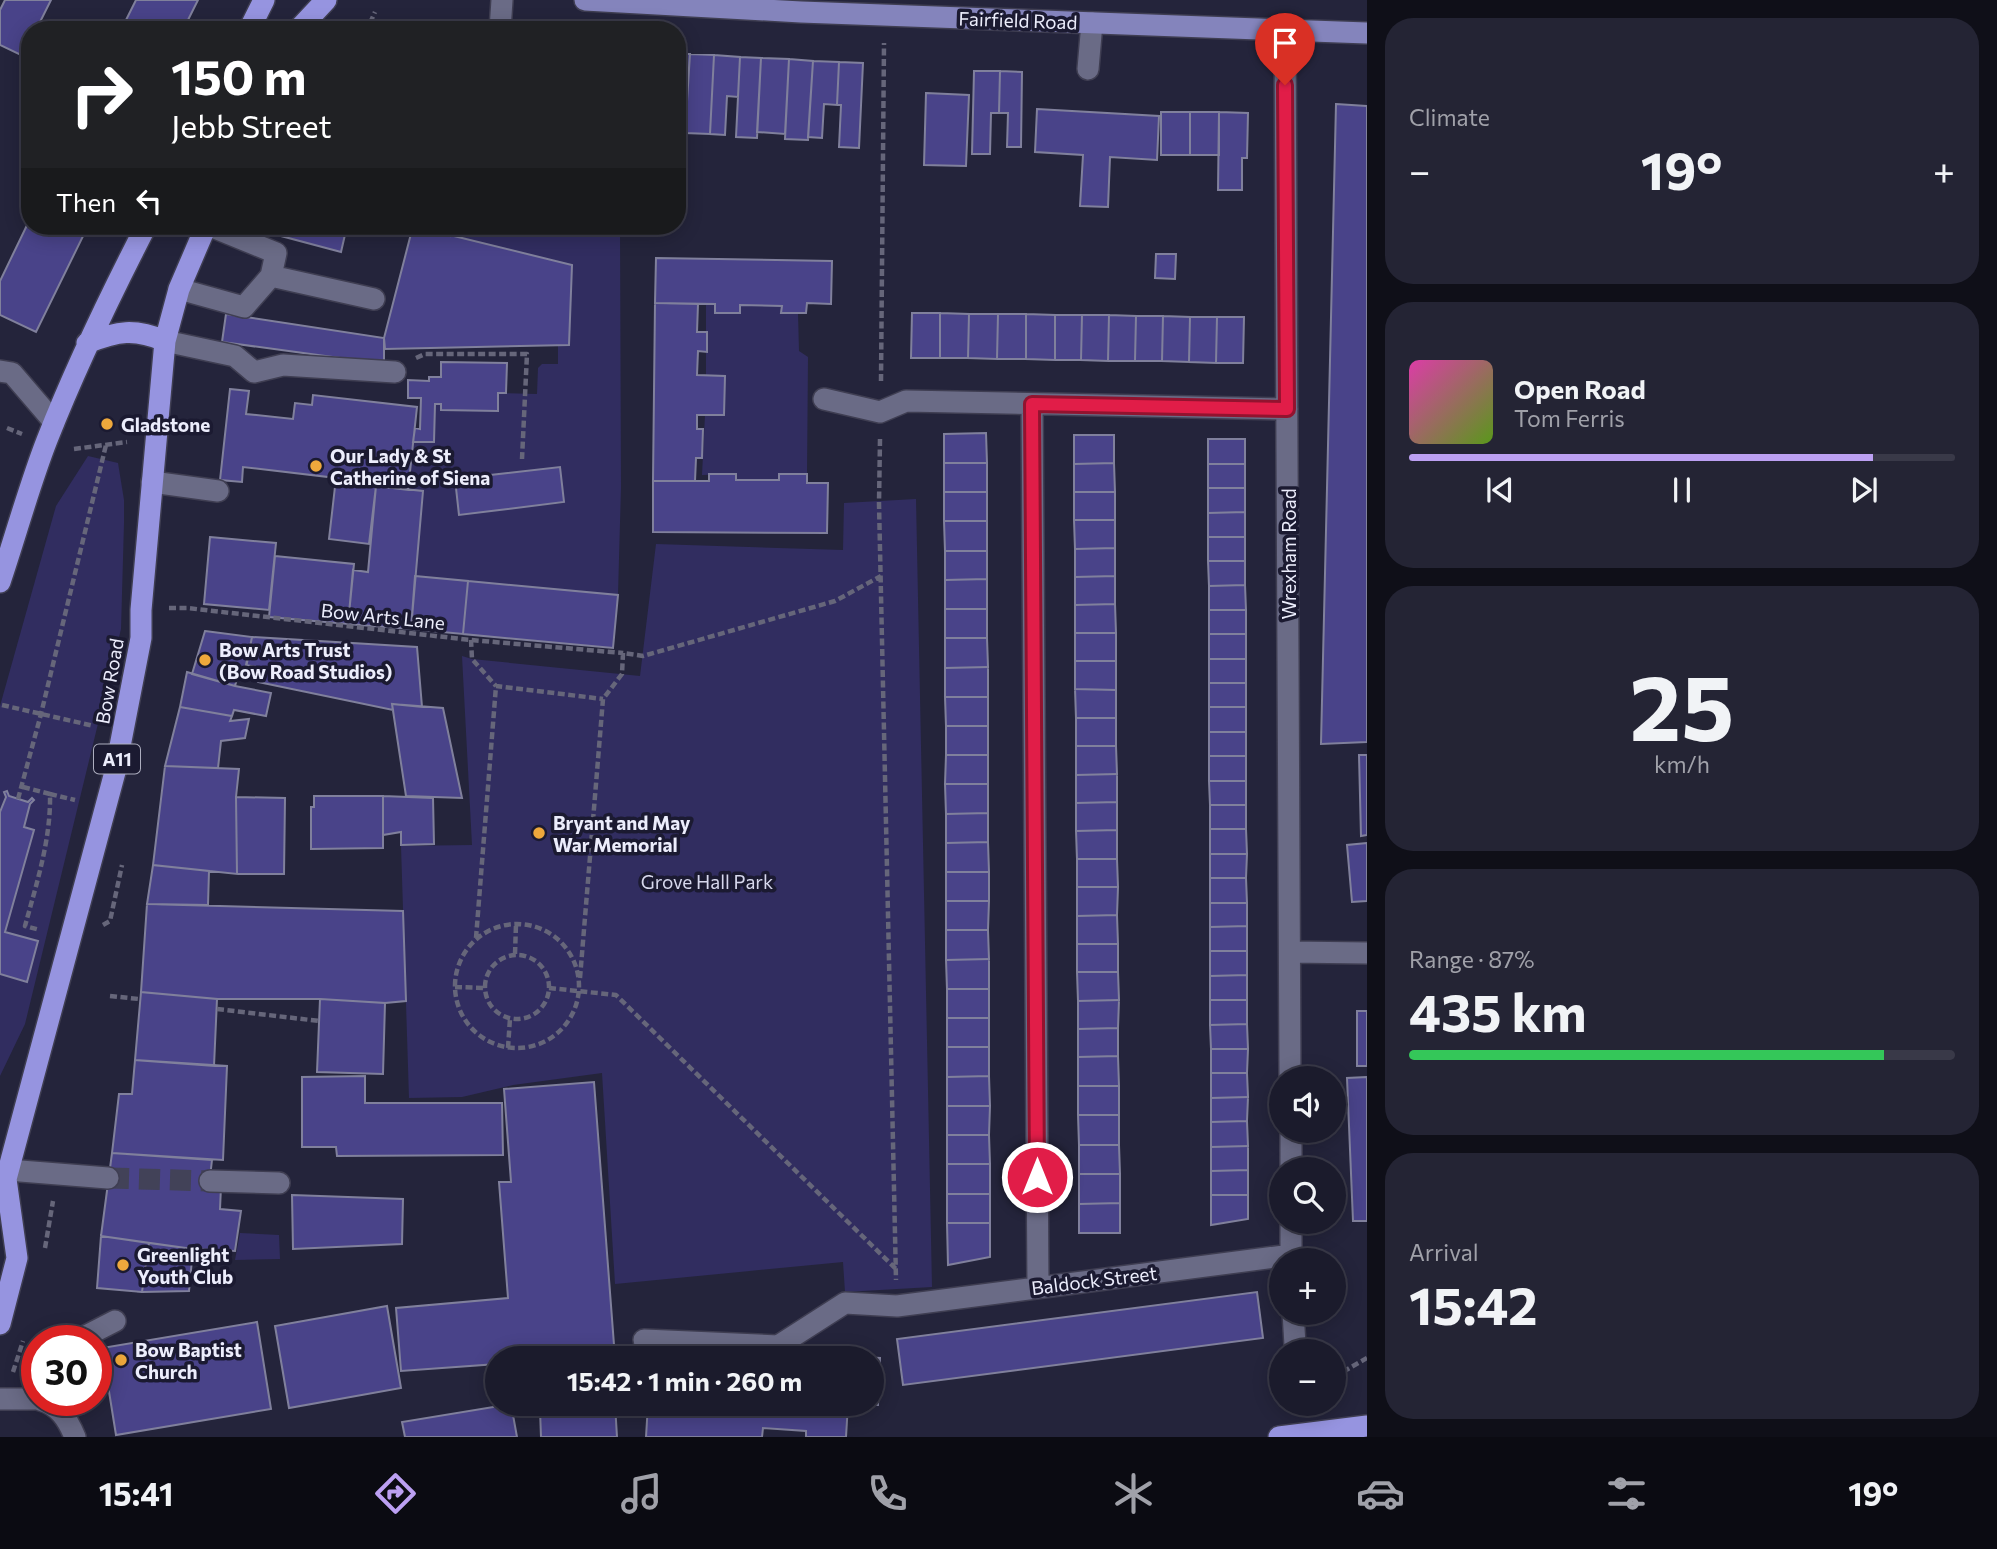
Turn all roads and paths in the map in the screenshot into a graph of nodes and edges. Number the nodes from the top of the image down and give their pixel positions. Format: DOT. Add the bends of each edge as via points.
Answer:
graph roads {
  1 [pos="264,0"];
  2 [pos="326,0"];
  3 [pos="502,0"];
  4 [pos="585,0"];
  5 [pos="803,6"];
  6 [pos="374,12"];
  7 [pos="884,15"];
  8 [pos="254,21"];
  9 [pos="306,21"];
  10 [pos="371,21"];
  11 [pos="501,21"];
  12 [pos="1092,23"];
  13 [pos="1284,31"];
  14 [pos="1367,34"];
  15 [pos="1088,69"];
  16 [pos="141,235"];
  17 [pos="204,235"];
  18 [pos="231,235"];
  19 [pos="271,276"];
  20 [pos="179,289"];
  21 [pos="374,299"];
  22 [pos="165,341"];
  23 [pos="87,343"];
  24 [pos="0,371"];
  25 [pos="395,372"];
  26 [pos="824,399"];
  27 [pos="1032,404"];
  28 [pos="1287,409"];
  29 [pos="880,412"];
  30 [pos="54,422"];
  31 [pos="7,428"];
  32 [pos="22,434"];
  33 [pos="133,443"];
  34 [pos="106,445"];
  35 [pos="66,447"];
  36 [pos="522,459"];
  37 [pos="152,482"];
  38 [pos="218,491"];
  39 [pos="881,576"];
  40 [pos="0,582"];
  41 [pos="141,610"];
  42 [pos="471,640"];
  43 [pos="623,653"];
  44 [pos="496,686"];
  45 [pos="603,699"];
  46 [pos="2,705"];
  47 [pos="41,714"];
  48 [pos="94,726"];
  49 [pos="23,787"];
  50 [pos="50,794"];
  51 [pos="18,799"];
  52 [pos="75,800"];
  53 [pos="516,923"];
  54 [pos="40,930"];
  55 [pos="476,939"];
  56 [pos="1290,951"];
  57 [pos="1367,953"];
  58 [pos="515,954"];
  59 [pos="580,978"];
  60 [pos="455,987"];
  61 [pos="484,988"];
  62 [pos="549,988"];
  63 [pos="580,992"];
  64 [pos="110,996"];
  65 [pos="139,999"];
  66 [pos="217,1009"];
  67 [pos="510,1018"];
  68 [pos="319,1021"];
  69 [pos="508,1048"];
  70 [pos="1290,1066"];
  71 [pos="108,1178"];
  72 [pos="5,1181"];
  73 [pos="210,1181"];
  74 [pos="279,1183"];
  75 [pos="1269,1261"];
  76 [pos="896,1269"];
  77 [pos="1038,1287"];
  78 [pos="897,1306"];
  79 [pos="116,1321"];
  80 [pos="0,1324"];
  81 [pos="108,1325"];
  82 [pos="643,1340"];
  83 [pos="1367,1358"];
  84 [pos="1346,1370"];
  85 [pos="0,1399"];
  86 [pos="21,1399"];
  87 [pos="65,1416"];
  88 [pos="1367,1428"];
  89 [pos="75,1437"];
  90 [pos="1279,1437"];
  91 [pos="1343,1437"];
  1 -- 8 [label="highway"];
  2 -- 9 [label="highway"];
  3 -- 11 [label="street"];
  4 -- 5 [label="main road, Fairfield Road"];
  5 -- 7 [label="main road, Fairfield Road"];
  6 -- 10 [label="path"];
  7 -- 12 [label="main road, Fairfield Road"];
  7 -- 29 [label="path"];
  12 -- 13 [label="main road, Fairfield Road"];
  12 -- 15 [label="street"];
  13 -- 14 [label="main road, Fairfield Road"];
  13 -- 28 [label="street, Wrexham Road"];
  16 -- 23 [label="highway"];
  17 -- 20 [label="highway, Bow Road / A11"];
  18 -- 19 [label="street" via="276,253"];
  19 -- 20 [label="street" via="244,307"];
  19 -- 21 [label="street"];
  20 -- 22 [label="highway, Bow Road / A11"];
  22 -- 23 [label="highway" via="125,332"];
  22 -- 25 [label="street" via="235,356 254,372 283,365"];
  22 -- 37 [label="highway, Bow Road / A11"];
  23 -- 30 [label="highway"];
  24 -- 30 [label="street" via="12,373"];
  25 -- 36 [label="path" via="425,354 527,354"];
  26 -- 29 [label="street"];
  27 -- 28 [label="street"];
  27 -- 29 [label="street" via="906,401"];
  27 -- 77 [label="street"];
  28 -- 56 [label="street, Wrexham Road"];
  29 -- 39 [label="path"];
  30 -- 40 [label="highway"];
  31 -- 32 [label="path"];
  33 -- 34 [label="path"];
  34 -- 35 [label="path" via="78,450"];
  34 -- 47 [label="path"];
  37 -- 38 [label="street"];
  37 -- 41 [label="highway, Bow Road / A11"];
  39 -- 43 [label="path, Bow Arts Lane" via="835,601 643,656"];
  39 -- 76 [label="path"];
  41 -- 42 [label="path, Bow Arts Lane" via="187,608"];
  41 -- 72 [label="highway, Bow Road / A11" via="141,638 115,772"];
  42 -- 43 [label="path, Bow Arts Lane"];
  42 -- 44 [label="path" via="472,659"];
  43 -- 45 [label="path" via="622,674"];
  44 -- 45 [label="path"];
  44 -- 55 [label="path"];
  45 -- 59 [label="path"];
  46 -- 47 [label="path"];
  47 -- 48 [label="path"];
  47 -- 49 [label="path"];
  49 -- 50 [label="path"];
  49 -- 51 [label="path"];
  50 -- 52 [label="path"];
  50 -- 54 [label="path" via="46,843 25,926"];
  53 -- 55 [label="path" via="501,925"];
  53 -- 58 [label="path"];
  53 -- 59 [label="path" via="553,934 567,947"];
  55 -- 60 [label="path" via="464,953"];
  56 -- 57 [label="street"];
  56 -- 70 [label="street, Wrexham Road"];
  58 -- 61 [label="path" via="489,969"];
  58 -- 62 [label="path" via="536,960 548,977"];
  59 -- 63 [label="path"];
  60 -- 61 [label="path"];
  60 -- 69 [label="path" via="457,1005 471,1027 491,1043"];
  61 -- 67 [label="path" via="492,1008"];
  62 -- 63 [label="path"];
  62 -- 67 [label="path" via="537,1012"];
  63 -- 69 [label="path" via="575,1012 564,1028 529,1048"];
  63 -- 76 [label="path" via="616,995"];
  64 -- 65 [label="path"];
  66 -- 68 [label="path"];
  67 -- 69 [label="path"];
  71 -- 72 [label="street"];
  72 -- 80 [label="highway, A11" via="17,1258"];
  73 -- 74 [label="street"];
  75 -- 77 [label="street, Baldock Street"];
  76 -- 78 [label="path"];
  77 -- 78 [label="street, Baldock Street"];
  78 -- 82 [label="street, Baldock Street" via="845,1303 778,1346"];
  79 -- 81 [label="street"];
  83 -- 84 [label="path"];
  85 -- 86 [label="street"];
  87 -- 89 [label="street"];
  88 -- 90 [label="highway"];
  88 -- 91 [label="highway"];
}
